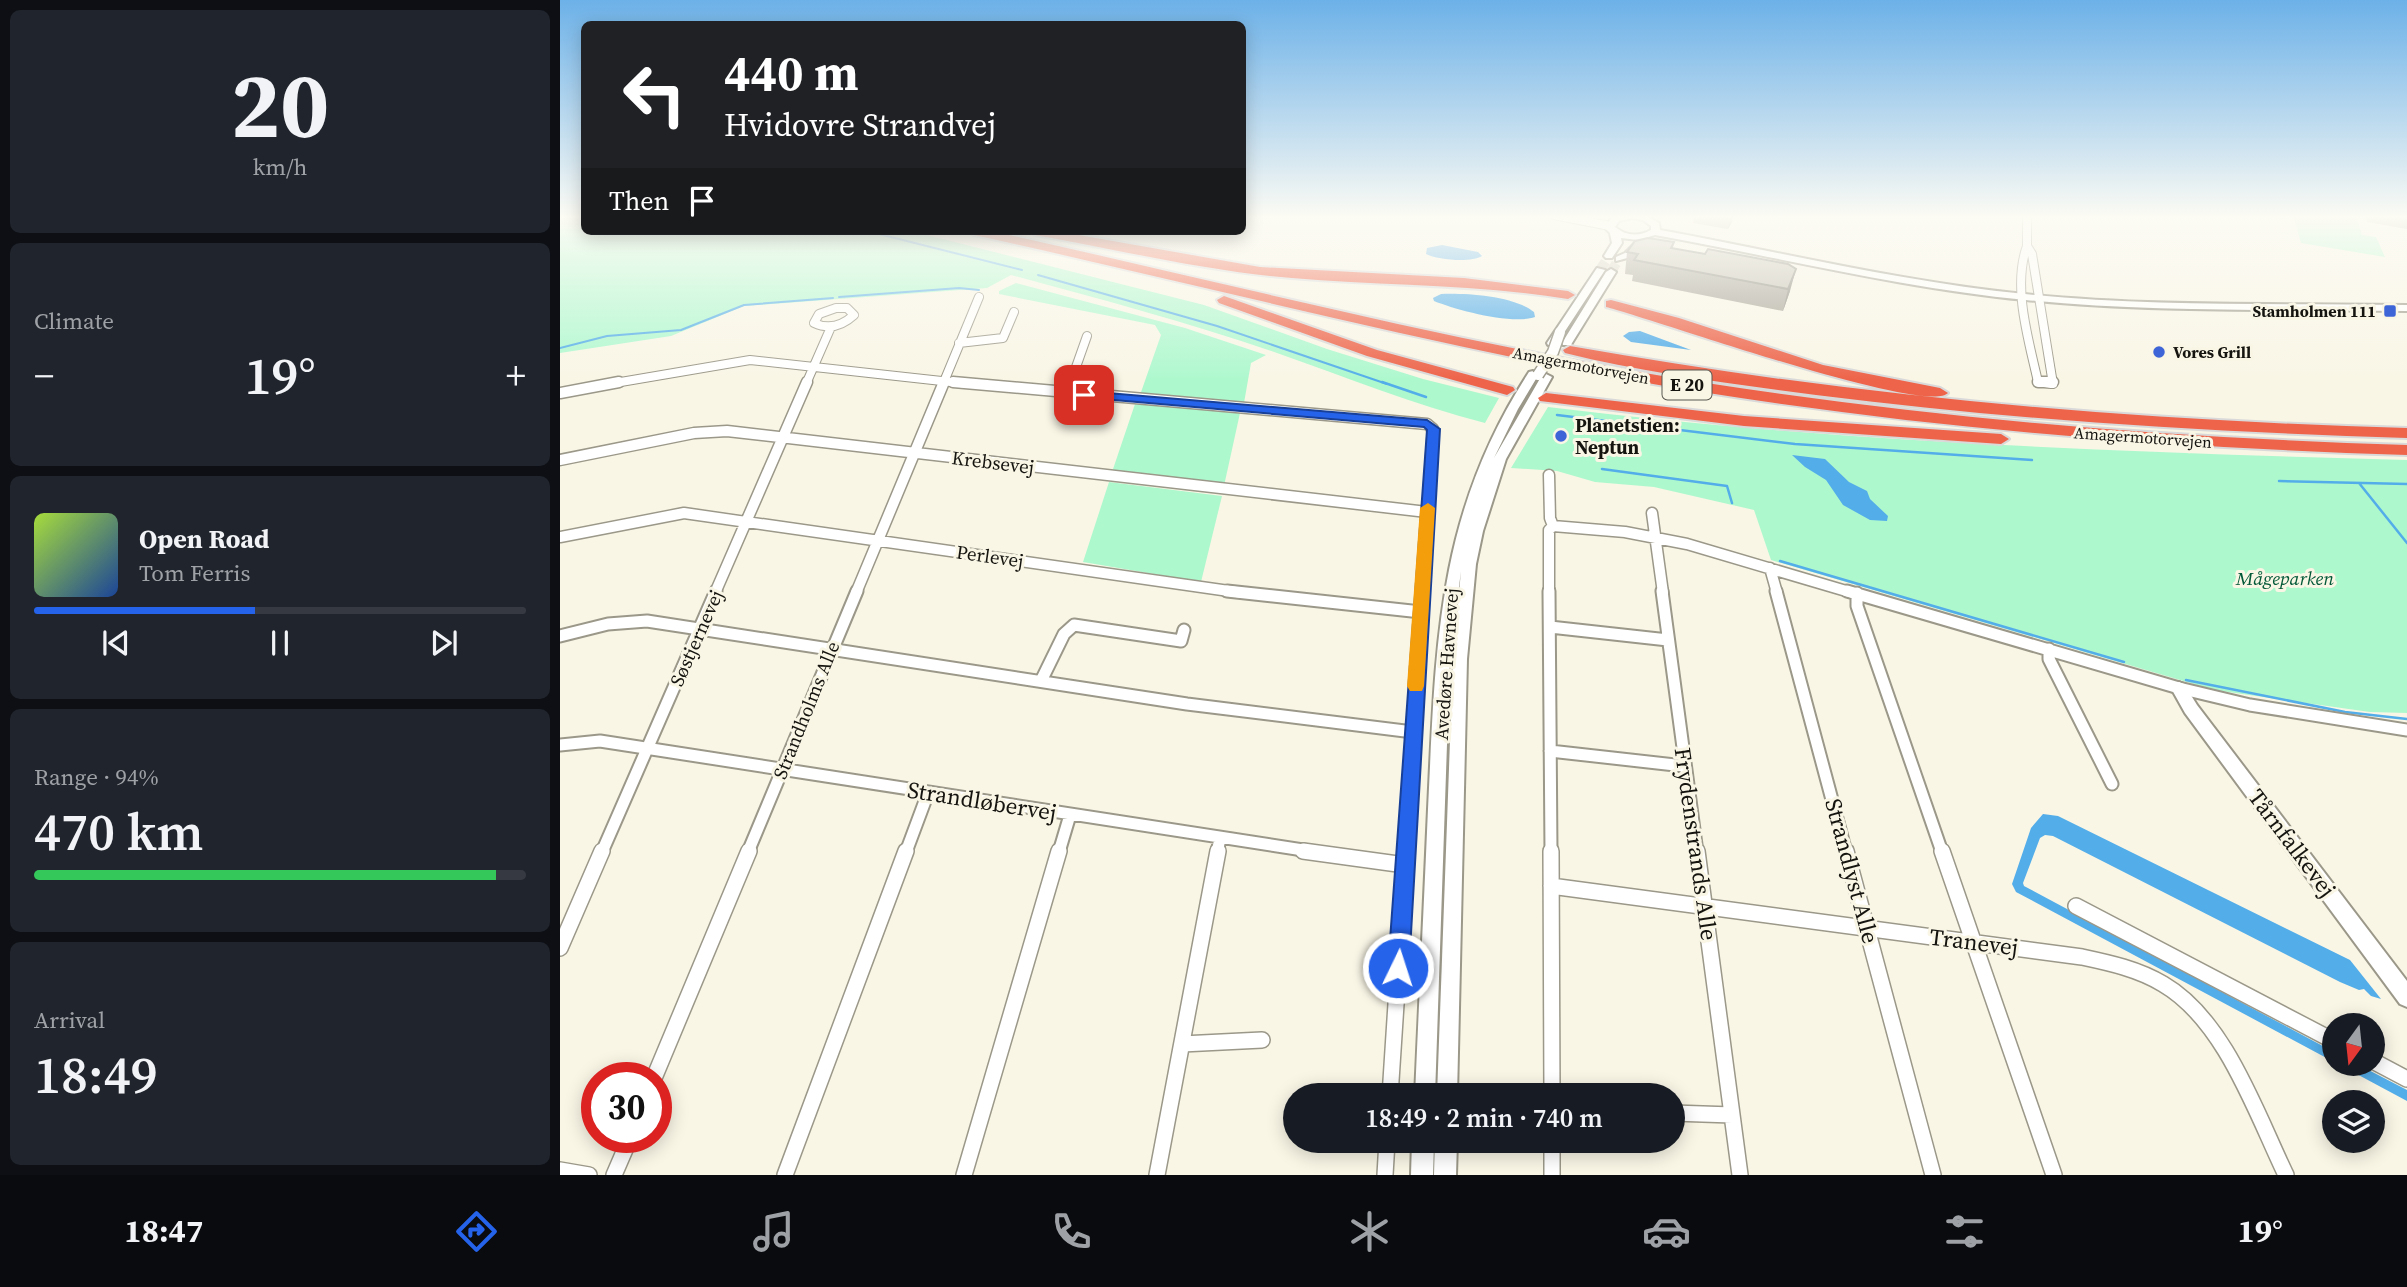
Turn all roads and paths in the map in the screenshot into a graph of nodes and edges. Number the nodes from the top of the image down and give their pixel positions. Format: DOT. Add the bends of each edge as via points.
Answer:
graph roads {
  1 [pos="1117,270"];
  2 [pos="1143,270"];
  3 [pos="1202,270"];
  4 [pos="1262,270"];
  5 [pos="1860,270"];
  6 [pos="2022,270"];
  7 [pos="2034,270"];
  8 [pos="2023,294"];
  9 [pos="2038,295"];
  10 [pos="1575,296"];
  11 [pos="979,297"];
  12 [pos="1594,300"];
  13 [pos="2407,300"];
  14 [pos="1611,304"];
  15 [pos="2407,308"];
  16 [pos="1014,312"];
  17 [pos="831,327"];
  18 [pos="1566,333"];
  19 [pos="1087,336"];
  20 [pos="959,343"];
  21 [pos="813,366"];
  22 [pos="1539,375"];
  23 [pos="943,381"];
  24 [pos="560,393"];
  25 [pos="1067,393"];
  26 [pos="1529,394"];
  27 [pos="2352,432"];
  28 [pos="2407,433"];
  29 [pos="780,438"];
  30 [pos="2327,447"];
  31 [pos="2407,450"];
  32 [pos="914,452"];
  33 [pos="560,460"];
  34 [pos="1549,475"];
  35 [pos="1427,512"];
  36 [pos="1652,513"];
  37 [pos="747,521"];
  38 [pos="1553,526"];
  39 [pos="560,537"];
  40 [pos="1656,537"];
  41 [pos="878,540"];
  42 [pos="1770,568"];
  43 [pos="1857,593"];
  44 [pos="1421,612"];
  45 [pos="1550,627"];
  46 [pos="701,628"];
  47 [pos="1184,630"];
  48 [pos="560,636"];
  49 [pos="1668,640"];
  50 [pos="832,648"];
  51 [pos="2049,649"];
  52 [pos="1041,681"];
  53 [pos="2179,688"];
  54 [pos="2407,730"];
  55 [pos="1413,732"];
  56 [pos="560,745"];
  57 [pos="647,749"];
  58 [pos="1550,751"];
  59 [pos="1684,766"];
  60 [pos="782,769"];
  61 [pos="2112,784"];
  62 [pos="928,793"];
  63 [pos="1070,815"];
  64 [pos="1220,839"];
  65 [pos="1405,865"];
  66 [pos="1551,886"];
  67 [pos="1704,905"];
  68 [pos="2076,905"];
  69 [pos="1867,929"];
  70 [pos="1975,942"];
  71 [pos="560,948"];
  72 [pos="2407,997"];
  73 [pos="2322,1035"];
  74 [pos="1262,1040"];
  75 [pos="1182,1044"];
  76 [pos="661,1062"];
  77 [pos="2385,1067"];
  78 [pos="2407,1079"];
  79 [pos="1391,1083"];
  80 [pos="1426,1083"];
  81 [pos="1447,1083"];
  82 [pos="1552,1083"];
  83 [pos="1685,1113"];
  84 [pos="1732,1115"];
  85 [pos="624,1153"];
  86 [pos="1386,1153"];
  87 [pos="1423,1153"];
  88 [pos="1446,1153"];
  89 [pos="1552,1153"];
  90 [pos="560,1170"];
  91 [pos="589,1175"];
  92 [pos="614,1175"];
  93 [pos="785,1175"];
  94 [pos="964,1175"];
  95 [pos="1157,1175"];
  96 [pos="1385,1175"];
  97 [pos="1422,1175"];
  98 [pos="1445,1175"];
  99 [pos="1552,1175"];
  100 [pos="1740,1175"];
  101 [pos="1933,1175"];
  102 [pos="2054,1175"];
  103 [pos="2286,1175"];
  1 -- 26 [label="highway" via="1242,306 1402,363"];
  2 -- 30 [label="highway, Amagermotorvejen / E 20" via="1686,385 1818,405 2149,439"];
  3 -- 27 [label="highway, Amagermotorvejen / E 20" via="1510,338 1737,379 1975,410"];
  4 -- 10 [label="highway" via="1483,282"];
  5 -- 8 [label="street" via="1943,286"];
  6 -- 8 [label="street"];
  7 -- 9 [label="street"];
  8 -- 9 [label="street"];
  8 -- 9 [label="street" via="2038,382 2053,384"];
  9 -- 13 [label="street"];
  9 -- 15 [label="street" via="2110,303"];
  10 -- 12 [label="street"];
  10 -- 12 [label="street, Avedøre Havnevej" via="1606,271"];
  10 -- 18 [label="street, Avedøre Havnevej" via="1584,306"];
  11 -- 20 [label="street, Strandholms Alle"];
  12 -- 14 [label="street"];
  12 -- 18 [label="street, Avedøre Havnevej"];
  14 -- 27 [label="highway" via="1781,358 1919,390 2087,410"];
  16 -- 20 [label="street" via="1003,338"];
  17 -- 21 [label="street, Søstjernevej"];
  18 -- 22 [label="street, Avedøre Havnevej, bridge"];
  18 -- 22 [label="street, Avedøre Havnevej" via="1564,348"];
  19 -- 25 [label="street"];
  20 -- 23 [label="street, Strandholms Alle"];
  21 -- 23 [label="street"];
  21 -- 24 [label="street" via="734,361"];
  21 -- 29 [label="street, Søstjernevej"];
  22 -- 26 [label="street, Avedøre Havnevej"];
  23 -- 25 [label="street"];
  23 -- 32 [label="street, Strandholms Alle"];
  25 -- 35 [label="street" via="1427,424 1433,429"];
  26 -- 30 [label="highway" via="1648,412 1902,432 2215,447"];
  26 -- 80 [label="street, Avedøre Havnevej" via="1504,419 1476,485 1448,601"];
  26 -- 81 [label="street, Avedøre Havnevej" via="1489,487 1464,601"];
  27 -- 28 [label="highway, Amagermotorvejen / E 20"];
  29 -- 32 [label="street, Krebsevej"];
  29 -- 33 [label="street, Krebsevej" via="712,430"];
  29 -- 37 [label="street, Søstjernevej"];
  30 -- 31 [label="highway, Amagermotorvejen / E 20"];
  32 -- 35 [label="street, Krebsevej"];
  32 -- 41 [label="street, Strandholms Alle"];
  34 -- 38 [label="street"];
  35 -- 44 [label="street"];
  36 -- 40 [label="street, Frydenstrands Alle"];
  37 -- 39 [label="street, Perlevej" via="671,514"];
  37 -- 41 [label="street, Perlevej"];
  37 -- 46 [label="street, Søstjernevej"];
  38 -- 40 [label="street"];
  38 -- 45 [label="street" via="1549,530"];
  40 -- 42 [label="street"];
  40 -- 49 [label="street, Frydenstrands Alle"];
  41 -- 44 [label="street, Perlevej" via="1202,588"];
  41 -- 50 [label="street, Strandholms Alle"];
  42 -- 43 [label="street"];
  42 -- 69 [label="street, Strandlyst Alle"];
  43 -- 51 [label="street"];
  43 -- 70 [label="street" via="1857,606"];
  44 -- 55 [label="street"];
  45 -- 49 [label="street"];
  45 -- 58 [label="street"];
  46 -- 48 [label="street" via="629,621"];
  46 -- 50 [label="street"];
  46 -- 57 [label="street, Søstjernevej"];
  47 -- 52 [label="street" via="1181,641 1074,625 1064,634"];
  49 -- 59 [label="street, Frydenstrands Alle"];
  50 -- 52 [label="street"];
  50 -- 60 [label="street, Strandholms Alle"];
  51 -- 53 [label="street"];
  51 -- 61 [label="street" via="2049,659"];
  52 -- 55 [label="street"];
  53 -- 54 [label="street" via="2261,707"];
  53 -- 72 [label="street, Tårnfalkevej"];
  55 -- 65 [label="street"];
  56 -- 57 [label="street, Strandløbervej" via="600,741"];
  57 -- 60 [label="street, Strandløbervej"];
  57 -- 71 [label="street, Søstjernevej"];
  58 -- 59 [label="street"];
  58 -- 66 [label="street"];
  59 -- 67 [label="street, Frydenstrands Alle"];
  60 -- 62 [label="street, Strandløbervej"];
  60 -- 76 [label="street, Strandholms Alle"];
  62 -- 63 [label="street, Strandløbervej"];
  62 -- 93 [label="street"];
  63 -- 64 [label="street, Strandløbervej"];
  63 -- 94 [label="street"];
  64 -- 65 [label="street, Strandløbervej"];
  64 -- 75 [label="street"];
  65 -- 79 [label="street"];
  66 -- 67 [label="street, Tranevej"];
  66 -- 82 [label="street"];
  67 -- 69 [label="street, Tranevej"];
  67 -- 84 [label="street, Frydenstrands Alle"];
  68 -- 73 [label="street"];
  69 -- 70 [label="street, Tranevej"];
  69 -- 101 [label="street, Strandlyst Alle"];
  70 -- 102 [label="street"];
  70 -- 103 [label="street, Tranevej" via="2129,968 2184,998 2223,1045"];
  74 -- 75 [label="street"];
  75 -- 95 [label="street"];
  77 -- 78 [label="street"];
  83 -- 84 [label="street"];
  84 -- 100 [label="street, Frydenstrands Alle"];
  85 -- 92 [label="street"];
  86 -- 96 [label="street"];
  87 -- 97 [label="street"];
  88 -- 98 [label="street"];
  89 -- 99 [label="street"];
  90 -- 91 [label="street"];
}
